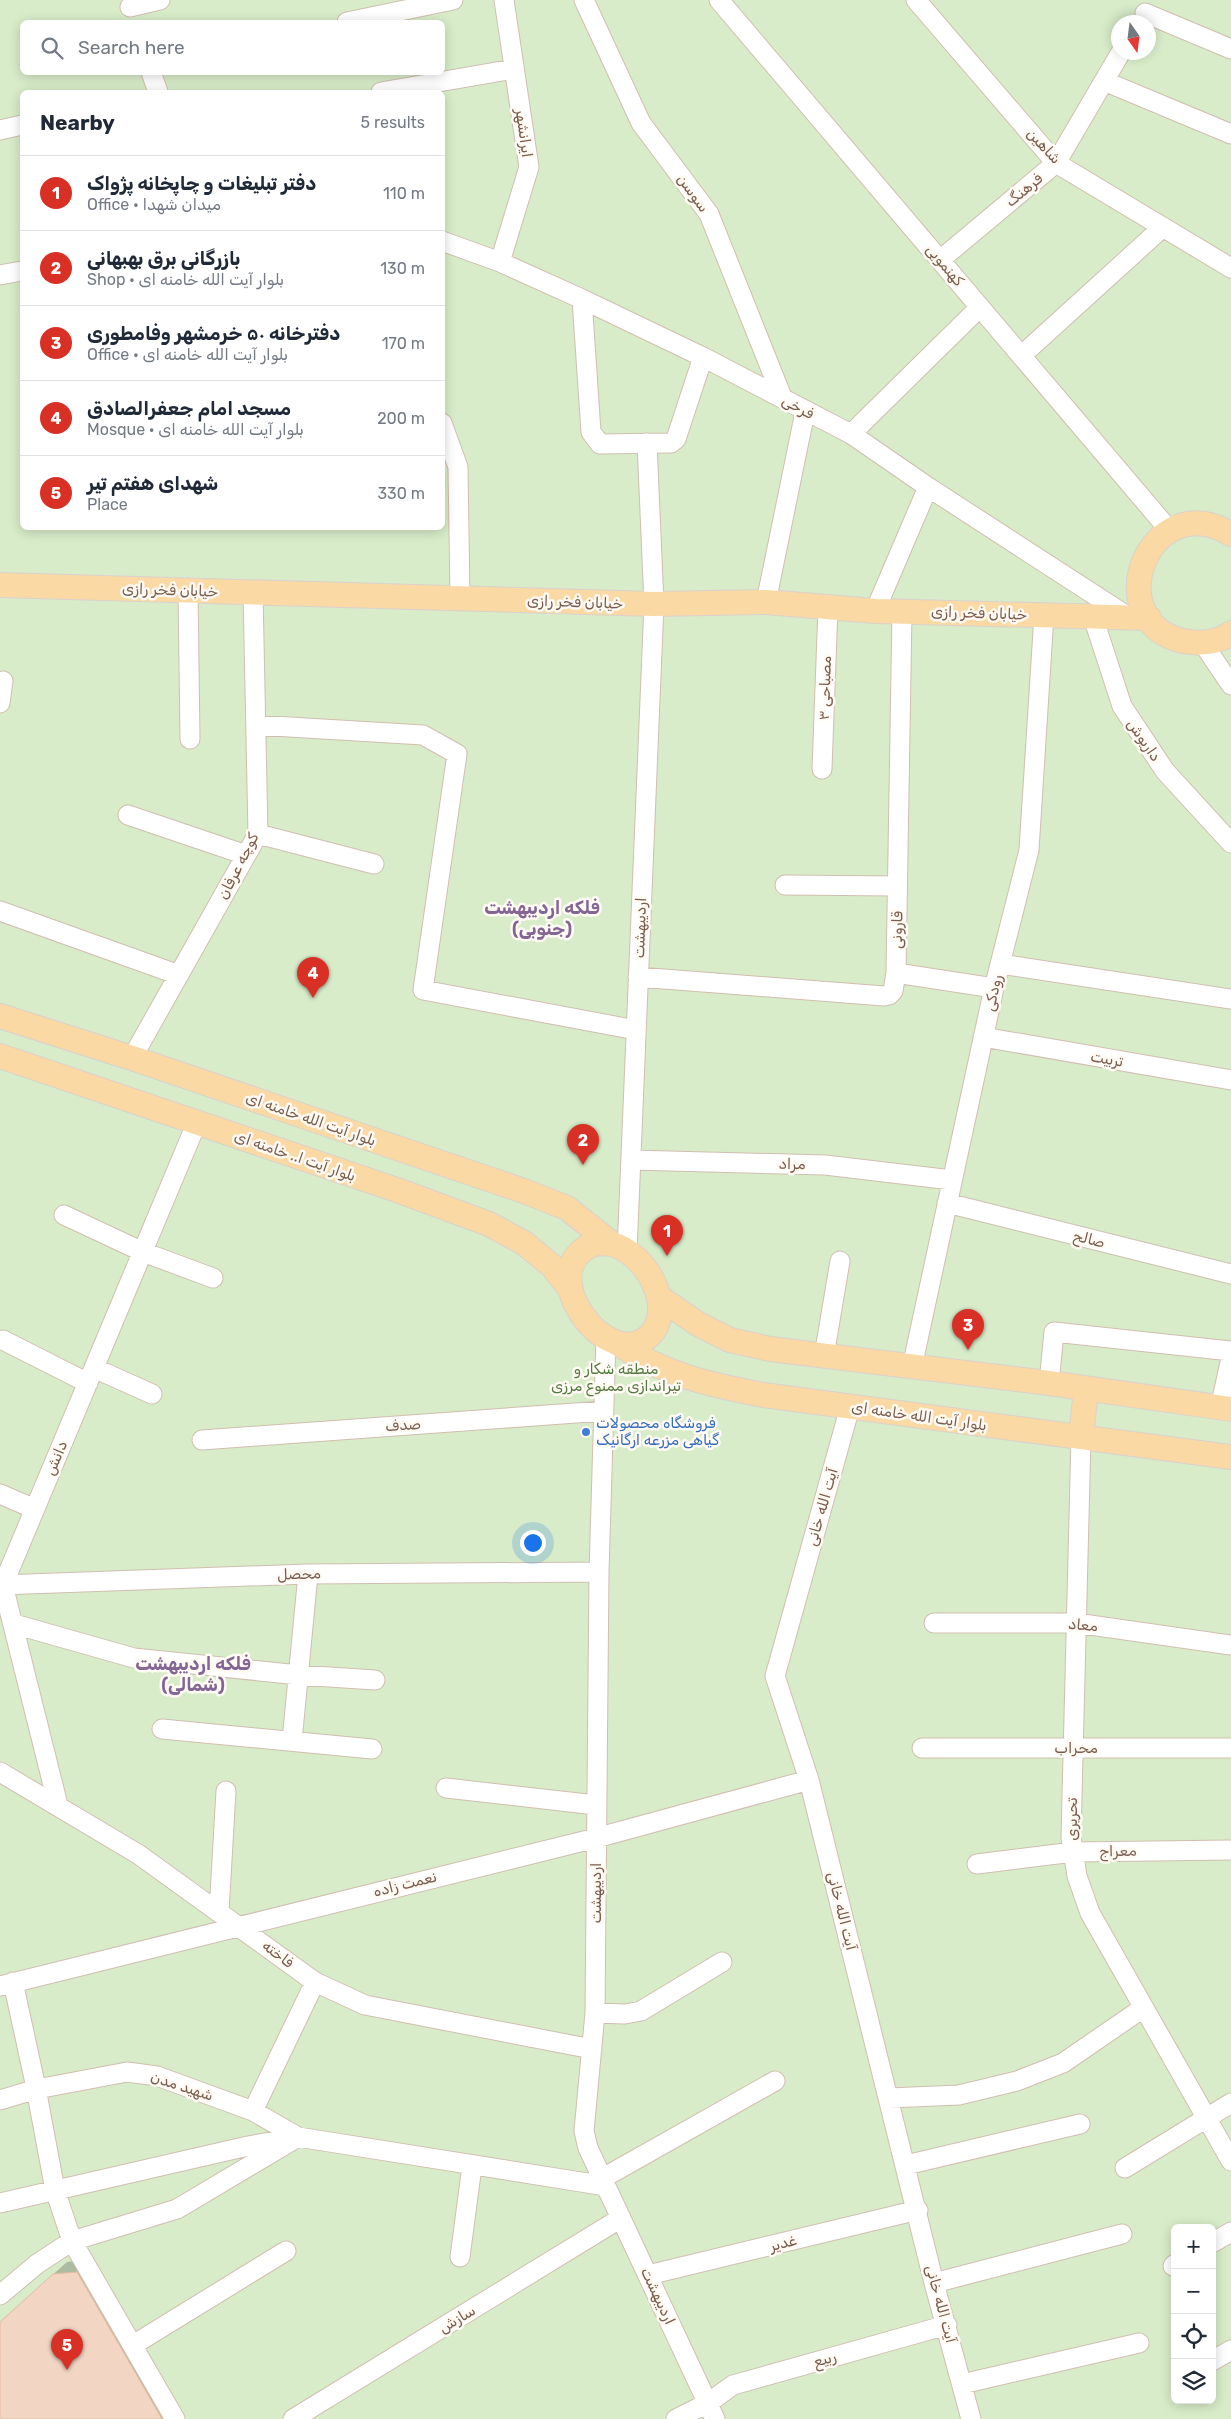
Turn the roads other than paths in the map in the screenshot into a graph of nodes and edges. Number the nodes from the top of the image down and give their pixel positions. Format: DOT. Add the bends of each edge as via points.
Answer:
graph roads {
  1 [pos="160,0"];
  2 [pos="453,0"];
  3 [pos="506,0"];
  4 [pos="584,0"];
  5 [pos="719,0"];
  6 [pos="916,0"];
  7 [pos="131,10"];
  8 [pos="1143,12"];
  9 [pos="358,20"];
  10 [pos="1231,49"];
  11 [pos="1116,60"];
  12 [pos="514,69"];
  13 [pos="152,75"];
  14 [pos="1104,81"];
  15 [pos="157,90"];
  16 [pos="393,90"];
  17 [pos="20,125"];
  18 [pos="0,130"];
  19 [pos="1231,134"];
  20 [pos="1056,163"];
  21 [pos="1163,227"];
  22 [pos="445,241"];
  23 [pos="940,260"];
  24 [pos="500,262"];
  25 [pos="1231,268"];
  26 [pos="20,271"];
  27 [pos="0,275"];
  28 [pos="582,300"];
  29 [pos="980,307"];
  30 [pos="1021,356"];
  31 [pos="703,357"];
  32 [pos="782,397"];
  33 [pos="805,412"];
  34 [pos="445,430"];
  35 [pos="851,434"];
  36 [pos="646,443"];
  37 [pos="928,487"];
  38 [pos="1170,531"];
  39 [pos="1231,534"];
  40 [pos="0,585"];
  41 [pos="188,590"];
  42 [pos="253,592"];
  43 [pos="460,598"];
  44 [pos="766,602"];
  45 [pos="654,604"];
  46 [pos="828,607"];
  47 [pos="875,611"];
  48 [pos="902,611"];
  49 [pos="1044,615"];
  50 [pos="1093,616"];
  51 [pos="1140,618"];
  52 [pos="1231,633"];
  53 [pos="1202,642"];
  54 [pos="2,681"];
  55 [pos="1231,685"];
  56 [pos="0,703"];
  57 [pos="256,725"];
  58 [pos="190,739"];
  59 [pos="822,769"];
  60 [pos="128,815"];
  61 [pos="258,834"];
  62 [pos="1231,843"];
  63 [pos="246,855"];
  64 [pos="374,864"];
  65 [pos="785,885"];
  66 [pos="897,886"];
  67 [pos="0,911"];
  68 [pos="1000,964"];
  69 [pos="896,973"];
  70 [pos="179,975"];
  71 [pos="638,977"];
  72 [pos="994,988"];
  73 [pos="1231,999"];
  74 [pos="0,1016"];
  75 [pos="636,1030"];
  76 [pos="983,1038"];
  77 [pos="0,1056"];
  78 [pos="132,1058"];
  79 [pos="1231,1080"];
  80 [pos="197,1122"];
  81 [pos="631,1160"];
  82 [pos="952,1180"];
  83 [pos="947,1203"];
  84 [pos="64,1216"];
  85 [pos="619,1248"];
  86 [pos="143,1252"];
  87 [pos="840,1261"];
  88 [pos="1231,1274"];
  89 [pos="213,1278"];
  90 [pos="571,1290"];
  91 [pos="658,1297"];
  92 [pos="3,1340"];
  93 [pos="612,1340"];
  94 [pos="1231,1351"];
  95 [pos="824,1356"];
  96 [pos="1231,1358"];
  97 [pos="912,1368"];
  98 [pos="91,1375"];
  99 [pos="1050,1383"];
  100 [pos="1086,1389"];
  101 [pos="152,1394"];
  102 [pos="850,1406"];
  103 [pos="1226,1408"];
  104 [pos="604,1411"];
  105 [pos="1081,1437"];
  106 [pos="202,1440"];
  107 [pos="1231,1457"];
  108 [pos="0,1494"];
  109 [pos="35,1509"];
  110 [pos="598,1572"];
  111 [pos="308,1574"];
  112 [pos="2,1585"];
  113 [pos="934,1623"];
  114 [pos="14,1624"];
  115 [pos="1076,1624"];
  116 [pos="1231,1645"];
  117 [pos="299,1675"];
  118 [pos="375,1680"];
  119 [pos="162,1729"];
  120 [pos="292,1741"];
  121 [pos="922,1748"];
  122 [pos="1073,1748"];
  123 [pos="1231,1748"];
  124 [pos="372,1749"];
  125 [pos="0,1772"];
  126 [pos="809,1780"];
  127 [pos="446,1788"];
  128 [pos="226,1791"];
  129 [pos="58,1805"];
  130 [pos="596,1805"];
  131 [pos="596,1838"];
  132 [pos="1231,1850"];
  133 [pos="1073,1852"];
  134 [pos="977,1864"];
  135 [pos="219,1912"];
  136 [pos="239,1926"];
  137 [pos="722,1962"];
  138 [pos="315,1982"];
  139 [pos="7,1984"];
  140 [pos="1143,2008"];
  141 [pos="595,2013"];
  142 [pos="592,2049"];
  143 [pos="775,2081"];
  144 [pos="37,2089"];
  145 [pos="889,2098"];
  146 [pos="0,2100"];
  147 [pos="1231,2104"];
  148 [pos="253,2110"];
  149 [pos="1206,2118"];
  150 [pos="1080,2124"];
  151 [pos="298,2137"];
  152 [pos="1231,2160"];
  153 [pos="472,2166"];
  154 [pos="906,2166"];
  155 [pos="1125,2168"];
  156 [pos="604,2182"];
  157 [pos="55,2190"];
  158 [pos="0,2203"];
  159 [pos="918,2210"];
  160 [pos="621,2218"];
  161 [pos="1231,2232"];
  162 [pos="1122,2234"];
  163 [pos="72,2241"];
  164 [pos="1216,2241"];
  165 [pos="286,2251"];
  166 [pos="460,2257"];
  167 [pos="648,2275"];
  168 [pos="934,2283"];
  169 [pos="0,2295"];
  170 [pos="947,2325"];
  171 [pos="1140,2343"];
  172 [pos="132,2345"];
  173 [pos="1231,2350"];
  174 [pos="1215,2359"];
  175 [pos="962,2384"];
  176 [pos="712,2411"];
  177 [pos="175,2419"];
  178 [pos="293,2419"];
  179 [pos="676,2419"];
  180 [pos="971,2419"];
  1 -- 7 [label="street"];
  2 -- 9 [label="street"];
  3 -- 12 [label="street, ایرانشهر"];
  4 -- 32 [label="street, سوسن" via="641,123 709,214"];
  5 -- 23 [label="street, کهنمویی"];
  6 -- 20 [label="street, شاهین"];
  8 -- 10 [label="street"];
  11 -- 14 [label="street, فرهنگ"];
  12 -- 16 [label="street"];
  12 -- 24 [label="street, ایرانشهر" via="529,167"];
  13 -- 15 [label="street"];
  14 -- 19 [label="street"];
  14 -- 20 [label="street, فرهنگ"];
  17 -- 18 [label="street"];
  20 -- 21 [label="street, شاهین"];
  20 -- 23 [label="street, فرهنگ"];
  21 -- 25 [label="street, شاهین"];
  21 -- 30 [label="street"];
  22 -- 24 [label="street, فرخی"];
  23 -- 29 [label="street, کهنمویی"];
  24 -- 28 [label="street, فرخی"];
  26 -- 27 [label="street"];
  28 -- 31 [label="street, فرخی"];
  28 -- 36 [label="street" via="591,432 600,444"];
  29 -- 30 [label="street, کهنمویی"];
  29 -- 35 [label="street"];
  30 -- 38 [label="street, کهنمویی"];
  31 -- 32 [label="street, فرخی"];
  31 -- 36 [label="street" via="676,439 671,443"];
  32 -- 33 [label="street, فرخی"];
  33 -- 35 [label="street, فرخی"];
  33 -- 44 [label="street"];
  34 -- 43 [label="street" via="458,467"];
  35 -- 37 [label="street, فرخی"];
  36 -- 45 [label="street, اردیبهشت"];
  37 -- 47 [label="street"];
  37 -- 51 [label="street, فرخی"];
  38 -- 39 [label="main road" via="1186,525 1203,524"];
  38 -- 51 [label="main road" via="1151,548 1140,570"];
  40 -- 41 [label="main road, خیابان فخر رازی"];
  41 -- 42 [label="main road, خیابان فخر رازی"];
  41 -- 58 [label="street"];
  42 -- 43 [label="main road, خیابان فخر رازی"];
  42 -- 57 [label="street, کوچه عرفان"];
  43 -- 45 [label="main road, خیابان فخر رازی"];
  44 -- 45 [label="main road, خیابان فخر رازی"];
  44 -- 46 [label="main road, خیابان فخر رازی"];
  45 -- 71 [label="street, اردیبهشت"];
  46 -- 47 [label="main road, خیابان فخر رازی"];
  46 -- 59 [label="street, مصباحی ۳"];
  47 -- 48 [label="main road, خیابان فخر رازی"];
  48 -- 49 [label="main road, خیابان فخر رازی"];
  48 -- 66 [label="street, قارونی"];
  49 -- 50 [label="main road, خیابان فخر رازی"];
  49 -- 68 [label="street, رودکی" via="1029,850"];
  50 -- 51 [label="main road, خیابان فخر رازی"];
  50 -- 62 [label="street, داریوش" via="1122,706 1165,771"];
  51 -- 53 [label="main road" via="1177,639"];
  52 -- 53 [label="main road" via="1212,642"];
  53 -- 55 [label="street"];
  54 -- 56 [label="street"];
  57 -- 61 [label="street, کوچه عرفان"];
  57 -- 75 [label="street" via="423,735 457,754 423,990"];
  60 -- 63 [label="street"];
  61 -- 63 [label="street, کوچه عرفان"];
  61 -- 64 [label="street"];
  63 -- 70 [label="street, کوچه عرفان"];
  65 -- 66 [label="street"];
  66 -- 69 [label="street, قارونی"];
  67 -- 70 [label="street"];
  68 -- 72 [label="street, رودکی"];
  68 -- 73 [label="street"];
  69 -- 71 [label="street, قارونی" via="893,991 884,996"];
  69 -- 72 [label="street"];
  70 -- 78 [label="street, کوچه عرفان"];
  71 -- 75 [label="street, اردیبهشت"];
  72 -- 76 [label="street, رودکی"];
  74 -- 78 [label="main road, بلوار آیت الله خامنه ای"];
  75 -- 81 [label="street, اردیبهشت"];
  76 -- 79 [label="street, تربیت"];
  76 -- 82 [label="street, رودکی"];
  77 -- 80 [label="main road, بلوار آیت ا.. خامنه ای"];
  78 -- 85 [label="main road, بلوار آیت الله خامنه ای" via="524,1191 567,1208"];
  80 -- 86 [label="street, دانش"];
  80 -- 90 [label="main road, بلوار آیت ا.. خامنه ای" via="490,1224 524,1243 552,1266"];
  81 -- 82 [label="street, مراد" via="825,1165"];
  81 -- 85 [label="street, اردیبهشت"];
  82 -- 83 [label="street, رودکی"];
  83 -- 88 [label="street, صالح"];
  83 -- 97 [label="street, رودکی"];
  84 -- 86 [label="street"];
  85 -- 90 [label="main road" via="596,1243 584,1248 574,1258 569,1274"];
  85 -- 91 [label="main road" via="641,1264"];
  86 -- 89 [label="street"];
  86 -- 98 [label="street, دانش"];
  87 -- 95 [label="street"];
  90 -- 93 [label="main road" via="588,1324"];
  91 -- 93 [label="main road" via="660,1313 655,1329 645,1339 633,1344"];
  91 -- 95 [label="main road" via="698,1324 730,1340"];
  92 -- 98 [label="street"];
  93 -- 102 [label="main road, بلوار آیت الله خامنه ای" via="664,1370 706,1383 762,1395"];
  93 -- 104 [label="street, اردیبهشت"];
  94 -- 99 [label="street" via="1054,1332"];
  95 -- 97 [label="main road"];
  96 -- 103 [label="street"];
  97 -- 99 [label="main road"];
  98 -- 101 [label="street"];
  98 -- 109 [label="street, دانش"];
  99 -- 100 [label="main road"];
  100 -- 103 [label="main road"];
  100 -- 105 [label="main road"];
  102 -- 105 [label="main road, بلوار آیت الله خامنه ای"];
  102 -- 126 [label="street, آیت الله خانی" via="775,1676"];
  104 -- 106 [label="street, صدف"];
  104 -- 110 [label="street, اردیبهشت"];
  105 -- 107 [label="main road, بلوار آیت الله خامنه ای"];
  105 -- 115 [label="street, تحریری"];
  108 -- 109 [label="street"];
  109 -- 112 [label="street, دانش"];
  110 -- 111 [label="street, محصل"];
  110 -- 130 [label="street, اردیبهشت"];
  111 -- 112 [label="street, محصل"];
  111 -- 117 [label="street"];
  112 -- 114 [label="street"];
  113 -- 115 [label="street, معاد"];
  114 -- 117 [label="street" via="134,1658"];
  114 -- 129 [label="street"];
  115 -- 116 [label="street, معاد"];
  115 -- 122 [label="street, تحریری"];
  117 -- 118 [label="street"];
  117 -- 120 [label="street"];
  119 -- 120 [label="street"];
  120 -- 124 [label="street"];
  121 -- 122 [label="street, محراب"];
  122 -- 123 [label="street, محراب"];
  122 -- 133 [label="street, تحریری"];
  125 -- 129 [label="street, فاخته"];
  126 -- 131 [label="street, نعمت زاده"];
  126 -- 145 [label="street, آیت الله خانی"];
  127 -- 130 [label="street"];
  128 -- 135 [label="street"];
  129 -- 135 [label="street, فاخته" via="138,1854"];
  130 -- 131 [label="street, اردیبهشت"];
  131 -- 136 [label="street, نعمت زاده"];
  131 -- 141 [label="street, اردیبهشت"];
  132 -- 133 [label="street, معراج"];
  133 -- 134 [label="street, معراج"];
  133 -- 140 [label="street, تحریری" via="1077,1876 1090,1913"];
  135 -- 136 [label="street, فاخته"];
  136 -- 138 [label="street, فاخته"];
  136 -- 139 [label="street, نعمت زاده"];
  137 -- 141 [label="street" via="641,2011"];
  138 -- 142 [label="street, فاخته" via="366,2005"];
  138 -- 148 [label="street"];
  139 -- 144 [label="street"];
  140 -- 145 [label="street" via="1063,2063 1017,2081 959,2095"];
  140 -- 149 [label="street, تحریری"];
  141 -- 142 [label="street, اردیبهشت"];
  142 -- 156 [label="street, اردیبهشت" via="584,2131"];
  143 -- 156 [label="street"];
  144 -- 146 [label="street, شهید مدن"];
  144 -- 148 [label="street, شهید مدن" via="127,2072 157,2076"];
  144 -- 157 [label="street"];
  145 -- 154 [label="street, آیت الله خانی"];
  147 -- 149 [label="street"];
  148 -- 151 [label="street, شهید مدن"];
  149 -- 152 [label="street, تحریری"];
  149 -- 155 [label="street"];
  150 -- 154 [label="street"];
  151 -- 153 [label="street, شهید مدن"];
  151 -- 157 [label="street, شهید مدن"];
  151 -- 163 [label="street" via="177,2209"];
  153 -- 156 [label="street, شهید مدن"];
  153 -- 166 [label="street"];
  154 -- 159 [label="street, آیت الله خانی"];
  156 -- 160 [label="street, اردیبهشت"];
  157 -- 158 [label="street, شهید مدن"];
  157 -- 163 [label="street"];
  159 -- 167 [label="street, غدیر"];
  159 -- 168 [label="street, آیت الله خانی"];
  160 -- 167 [label="street, اردیبهشت"];
  160 -- 178 [label="street, سازش"];
  161 -- 164 [label="street"];
  162 -- 168 [label="street"];
  163 -- 169 [label="street" via="37,2264"];
  163 -- 172 [label="street"];
  165 -- 172 [label="street"];
  167 -- 176 [label="street, اردیبهشت"];
  168 -- 170 [label="street, آیت الله خانی"];
  170 -- 175 [label="street, آیت الله خانی"];
  170 -- 176 [label="street, ربیع" via="733,2385"];
  171 -- 175 [label="street"];
  172 -- 177 [label="street"];
  173 -- 174 [label="street"];
  175 -- 180 [label="street, آیت الله خانی"];
  176 -- 179 [label="street, ربیع"];
}
